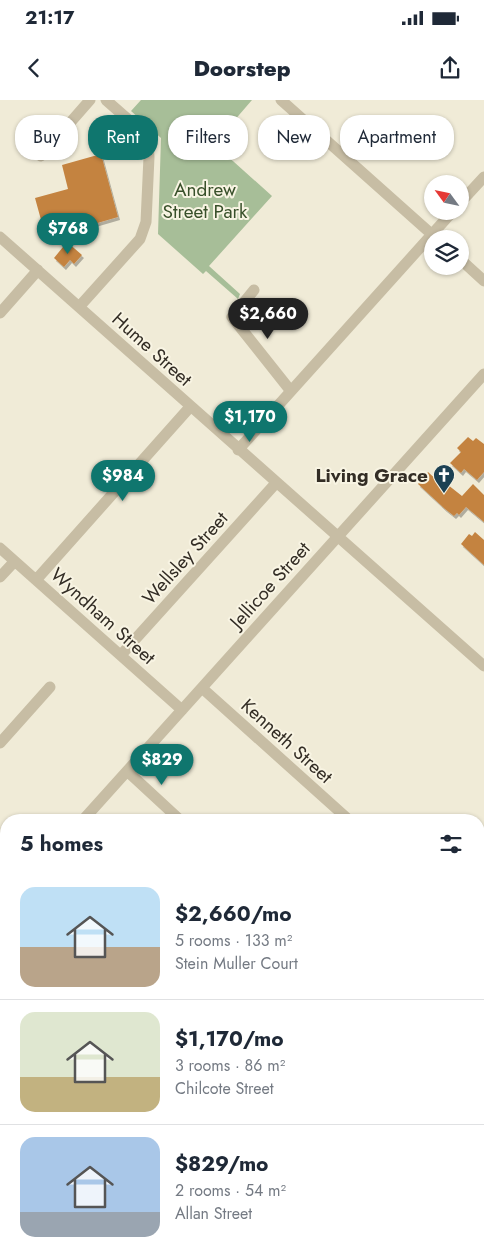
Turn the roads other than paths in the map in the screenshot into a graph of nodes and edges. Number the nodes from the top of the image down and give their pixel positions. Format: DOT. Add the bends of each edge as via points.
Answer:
graph roads {
  1 [pos="90,100"];
  2 [pos="106,100"];
  3 [pos="281,100"];
  4 [pos="77,115"];
  5 [pos="484,177"];
  6 [pos="469,193"];
  7 [pos="426,230"];
  8 [pos="0,237"];
  9 [pos="424,248"];
  10 [pos="469,267"];
  11 [pos="38,270"];
  12 [pos="484,281"];
  13 [pos="254,290"];
  14 [pos="79,307"];
  15 [pos="0,313"];
  16 [pos="484,374"];
  17 [pos="290,390"];
  18 [pos="190,407"];
  19 [pos="238,450"];
  20 [pos="276,483"];
  21 [pos="337,537"];
  22 [pos="0,548"];
  23 [pos="14,562"];
  24 [pos="0,577"];
  25 [pos="36,580"];
  26 [pos="121,655"];
  27 [pos="484,666"];
  28 [pos="50,688"];
  29 [pos="202,688"];
  30 [pos="182,710"];
  31 [pos="0,743"];
  32 [pos="127,771"];
  33 [pos="88,814"];
  34 [pos="174,814"];
  35 [pos="342,814"];
  1 -- 4 [label="street"];
  2 -- 14 [label="street" via="138,129 148,144 146,222 140,239"];
  3 -- 7 [label="street"];
  5 -- 6 [label="street"];
  8 -- 11 [label="street, Hume Street"];
  9 -- 17 [label="street"];
  10 -- 12 [label="street"];
  11 -- 14 [label="street, Hume Street"];
  11 -- 15 [label="street"];
  13 -- 17 [label="street" via="232,317"];
  14 -- 18 [label="street, Hume Street"];
  16 -- 21 [label="street, Jellicoe Street"];
  17 -- 19 [label="street"];
  18 -- 19 [label="street, Hume Street"];
  18 -- 25 [label="street"];
  19 -- 20 [label="street, Hume Street"];
  20 -- 21 [label="street, Hume Street"];
  20 -- 26 [label="street, Wellsley Street"];
  21 -- 27 [label="street, Hume Street"];
  21 -- 29 [label="street, Jellicoe Street"];
  22 -- 23 [label="street, Wyndham Street"];
  23 -- 24 [label="street"];
  23 -- 25 [label="street, Wyndham Street"];
  25 -- 26 [label="street, Wyndham Street"];
  26 -- 30 [label="street, Wyndham Street"];
  28 -- 31 [label="street"];
  29 -- 30 [label="street, Jellicoe Street"];
  29 -- 35 [label="street, Kenneth Street"];
  30 -- 32 [label="street, Jellicoe Street"];
  32 -- 33 [label="street, Jellicoe Street"];
  32 -- 34 [label="street"];
}
